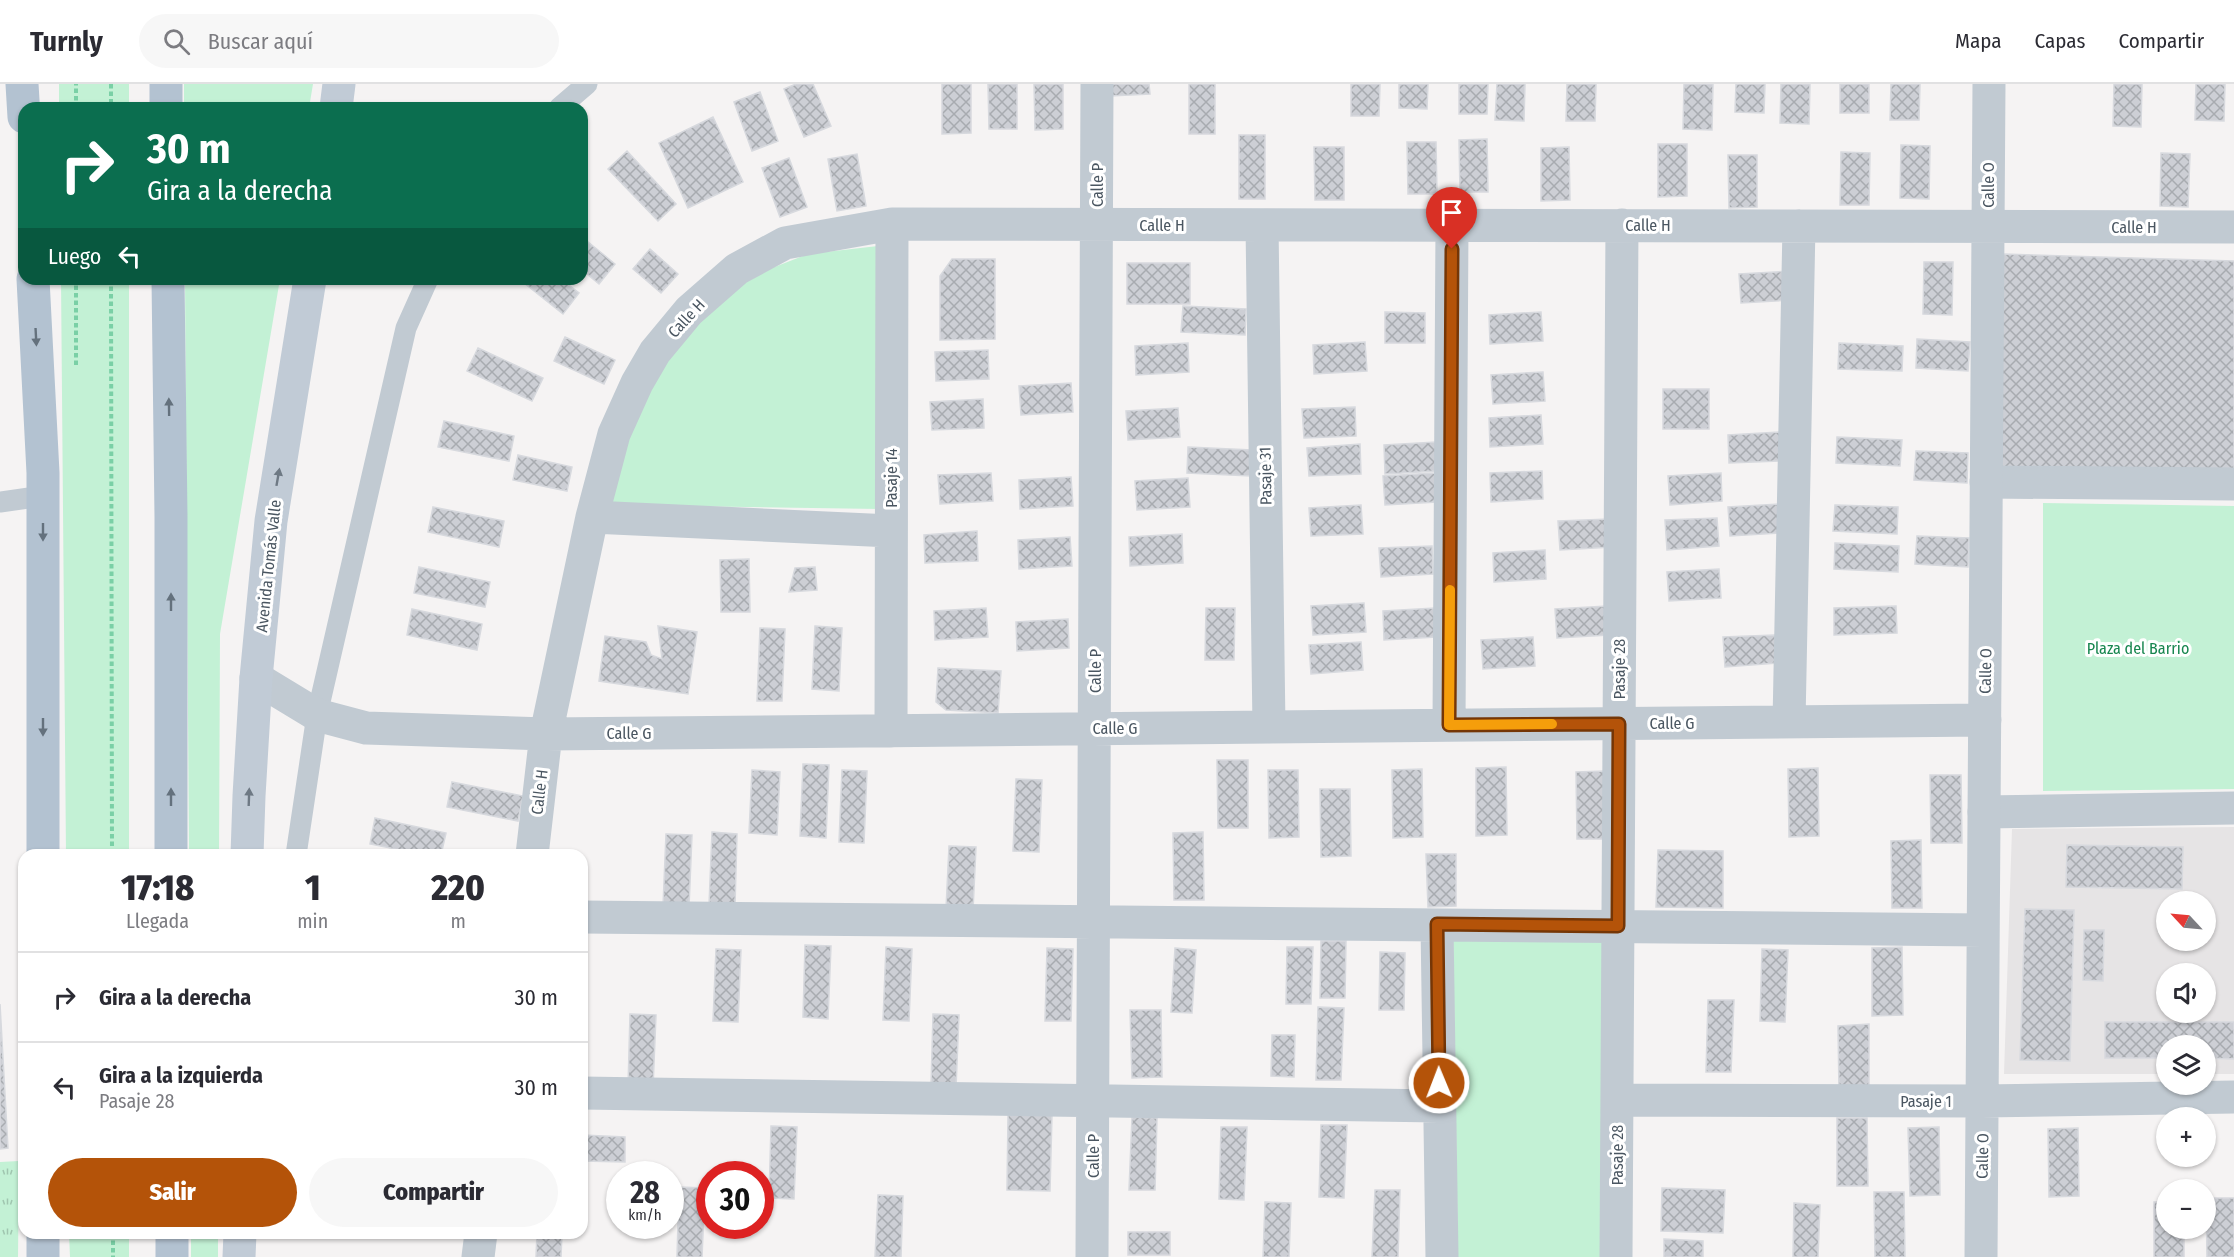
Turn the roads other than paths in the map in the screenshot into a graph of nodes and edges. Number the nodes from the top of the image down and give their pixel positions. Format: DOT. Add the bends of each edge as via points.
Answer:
graph roads {
  1 [pos="22,84"];
  2 [pos="166,84"];
  3 [pos="339,84"];
  4 [pos="587,84"];
  5 [pos="1097,84"];
  6 [pos="1989,84"];
  7 [pos="23,102"];
  8 [pos="166,102"];
  9 [pos="337,102"];
  10 [pos="566,102"];
  11 [pos="892,224"];
  12 [pos="1096,225"];
  13 [pos="1262,225"];
  14 [pos="1452,225"];
  15 [pos="1622,225"];
  16 [pos="1799,226"];
  17 [pos="1988,226"];
  18 [pos="2234,227"];
  19 [pos="33,285"];
  20 [pos="168,285"];
  21 [pos="309,285"];
  22 [pos="425,285"];
  23 [pos="1986,482"];
  24 [pos="2234,484"];
  25 [pos="43,496"];
  26 [pos="0,502"];
  27 [pos="592,517"];
  28 [pos="891,531"];
  29 [pos="256,678"];
  30 [pos="317,715"];
  31 [pos="1985,720"];
  32 [pos="1789,722"];
  33 [pos="1619,724"];
  34 [pos="1449,725"];
  35 [pos="1269,727"];
  36 [pos="1094,729"];
  37 [pos="891,731"];
  38 [pos="546,734"];
  39 [pos="2234,808"];
  40 [pos="1984,812"];
  41 [pos="43,849"];
  42 [pos="171,849"];
  43 [pos="247,849"];
  44 [pos="297,849"];
  45 [pos="533,849"];
  46 [pos="588,917"];
  47 [pos="1094,921"];
  48 [pos="1437,924"];
  49 [pos="1618,926"];
  50 [pos="1983,930"];
  51 [pos="588,1093"];
  52 [pos="2234,1097"];
  53 [pos="1093,1100"];
  54 [pos="1617,1100"];
  55 [pos="1982,1101"];
  56 [pos="1439,1106"];
  57 [pos="43,1239"];
  58 [pos="172,1239"];
  59 [pos="480,1239"];
  60 [pos="43,1257"];
  61 [pos="172,1257"];
  62 [pos="478,1257"];
  63 [pos="1092,1257"];
  64 [pos="1442,1257"];
  65 [pos="1616,1257"];
  66 [pos="1981,1257"];
  1 -- 7 [label="main road"];
  2 -- 8 [label="main road"];
  3 -- 9 [label="main road"];
  4 -- 10 [label="lane"];
  5 -- 12 [label="street, Calle P"];
  6 -- 17 [label="street, Calle O"];
  11 -- 12 [label="street, Calle H"];
  11 -- 27 [label="street, Calle H" via="785,243 737,269 689,311 655,352 637,382 614,434"];
  11 -- 28 [label="street, Pasaje 14"];
  12 -- 13 [label="street, Calle H"];
  12 -- 36 [label="street, Calle P"];
  13 -- 14 [label="street, Calle H"];
  13 -- 35 [label="street, Pasaje 31"];
  14 -- 15 [label="street, Calle H"];
  14 -- 34 [label="street"];
  15 -- 16 [label="street, Calle H"];
  15 -- 33 [label="street, Pasaje 28"];
  16 -- 17 [label="street, Calle H"];
  16 -- 32 [label="street"];
  17 -- 18 [label="street, Calle H"];
  17 -- 23 [label="street, Calle O"];
  19 -- 25 [label="main road, one-way"];
  42 -- 20 [label="main road, one-way"];
  29 -- 21 [label="main road, Avenida Tomás Valle, one-way" via="271,521"];
  22 -- 30 [label="lane" via="406,328"];
  23 -- 24 [label="street"];
  23 -- 31 [label="street, Calle O"];
  25 -- 26 [label="lane"];
  25 -- 41 [label="main road, one-way"];
  27 -- 28 [label="street"];
  27 -- 38 [label="street, Calle H"];
  28 -- 37 [label="street, Pasaje 14"];
  29 -- 30 [label="street, Calle G"];
  43 -- 29 [label="main road, Avenida Tomás Valle, one-way"];
  30 -- 38 [label="street, Calle G" via="366,728"];
  30 -- 44 [label="lane"];
  31 -- 32 [label="street, Calle G"];
  31 -- 40 [label="street, Calle O"];
  32 -- 33 [label="street, Calle G"];
  33 -- 34 [label="street, Calle G"];
  33 -- 49 [label="street, Pasaje 28"];
  34 -- 35 [label="street, Calle G"];
  35 -- 36 [label="street, Calle G"];
  36 -- 37 [label="street, Calle G"];
  36 -- 47 [label="street, Calle P"];
  37 -- 38 [label="street, Calle G"];
  38 -- 45 [label="street, Calle H"];
  39 -- 40 [label="street"];
  40 -- 50 [label="street, Calle O"];
  46 -- 47 [label="street"];
  47 -- 48 [label="street"];
  47 -- 53 [label="street, Calle P"];
  48 -- 49 [label="street"];
  48 -- 56 [label="street"];
  49 -- 50 [label="street"];
  49 -- 54 [label="street, Pasaje 28"];
  50 -- 55 [label="street, Calle O"];
  51 -- 53 [label="street"];
  52 -- 55 [label="street, Pasaje 1"];
  53 -- 56 [label="street"];
  53 -- 63 [label="street, Calle P"];
  54 -- 55 [label="street, Pasaje 1"];
  54 -- 65 [label="street, Pasaje 28"];
  55 -- 66 [label="street, Calle O"];
  56 -- 64 [label="street"];
  57 -- 60 [label="main road"];
  58 -- 61 [label="main road"];
  59 -- 62 [label="street"];
}
